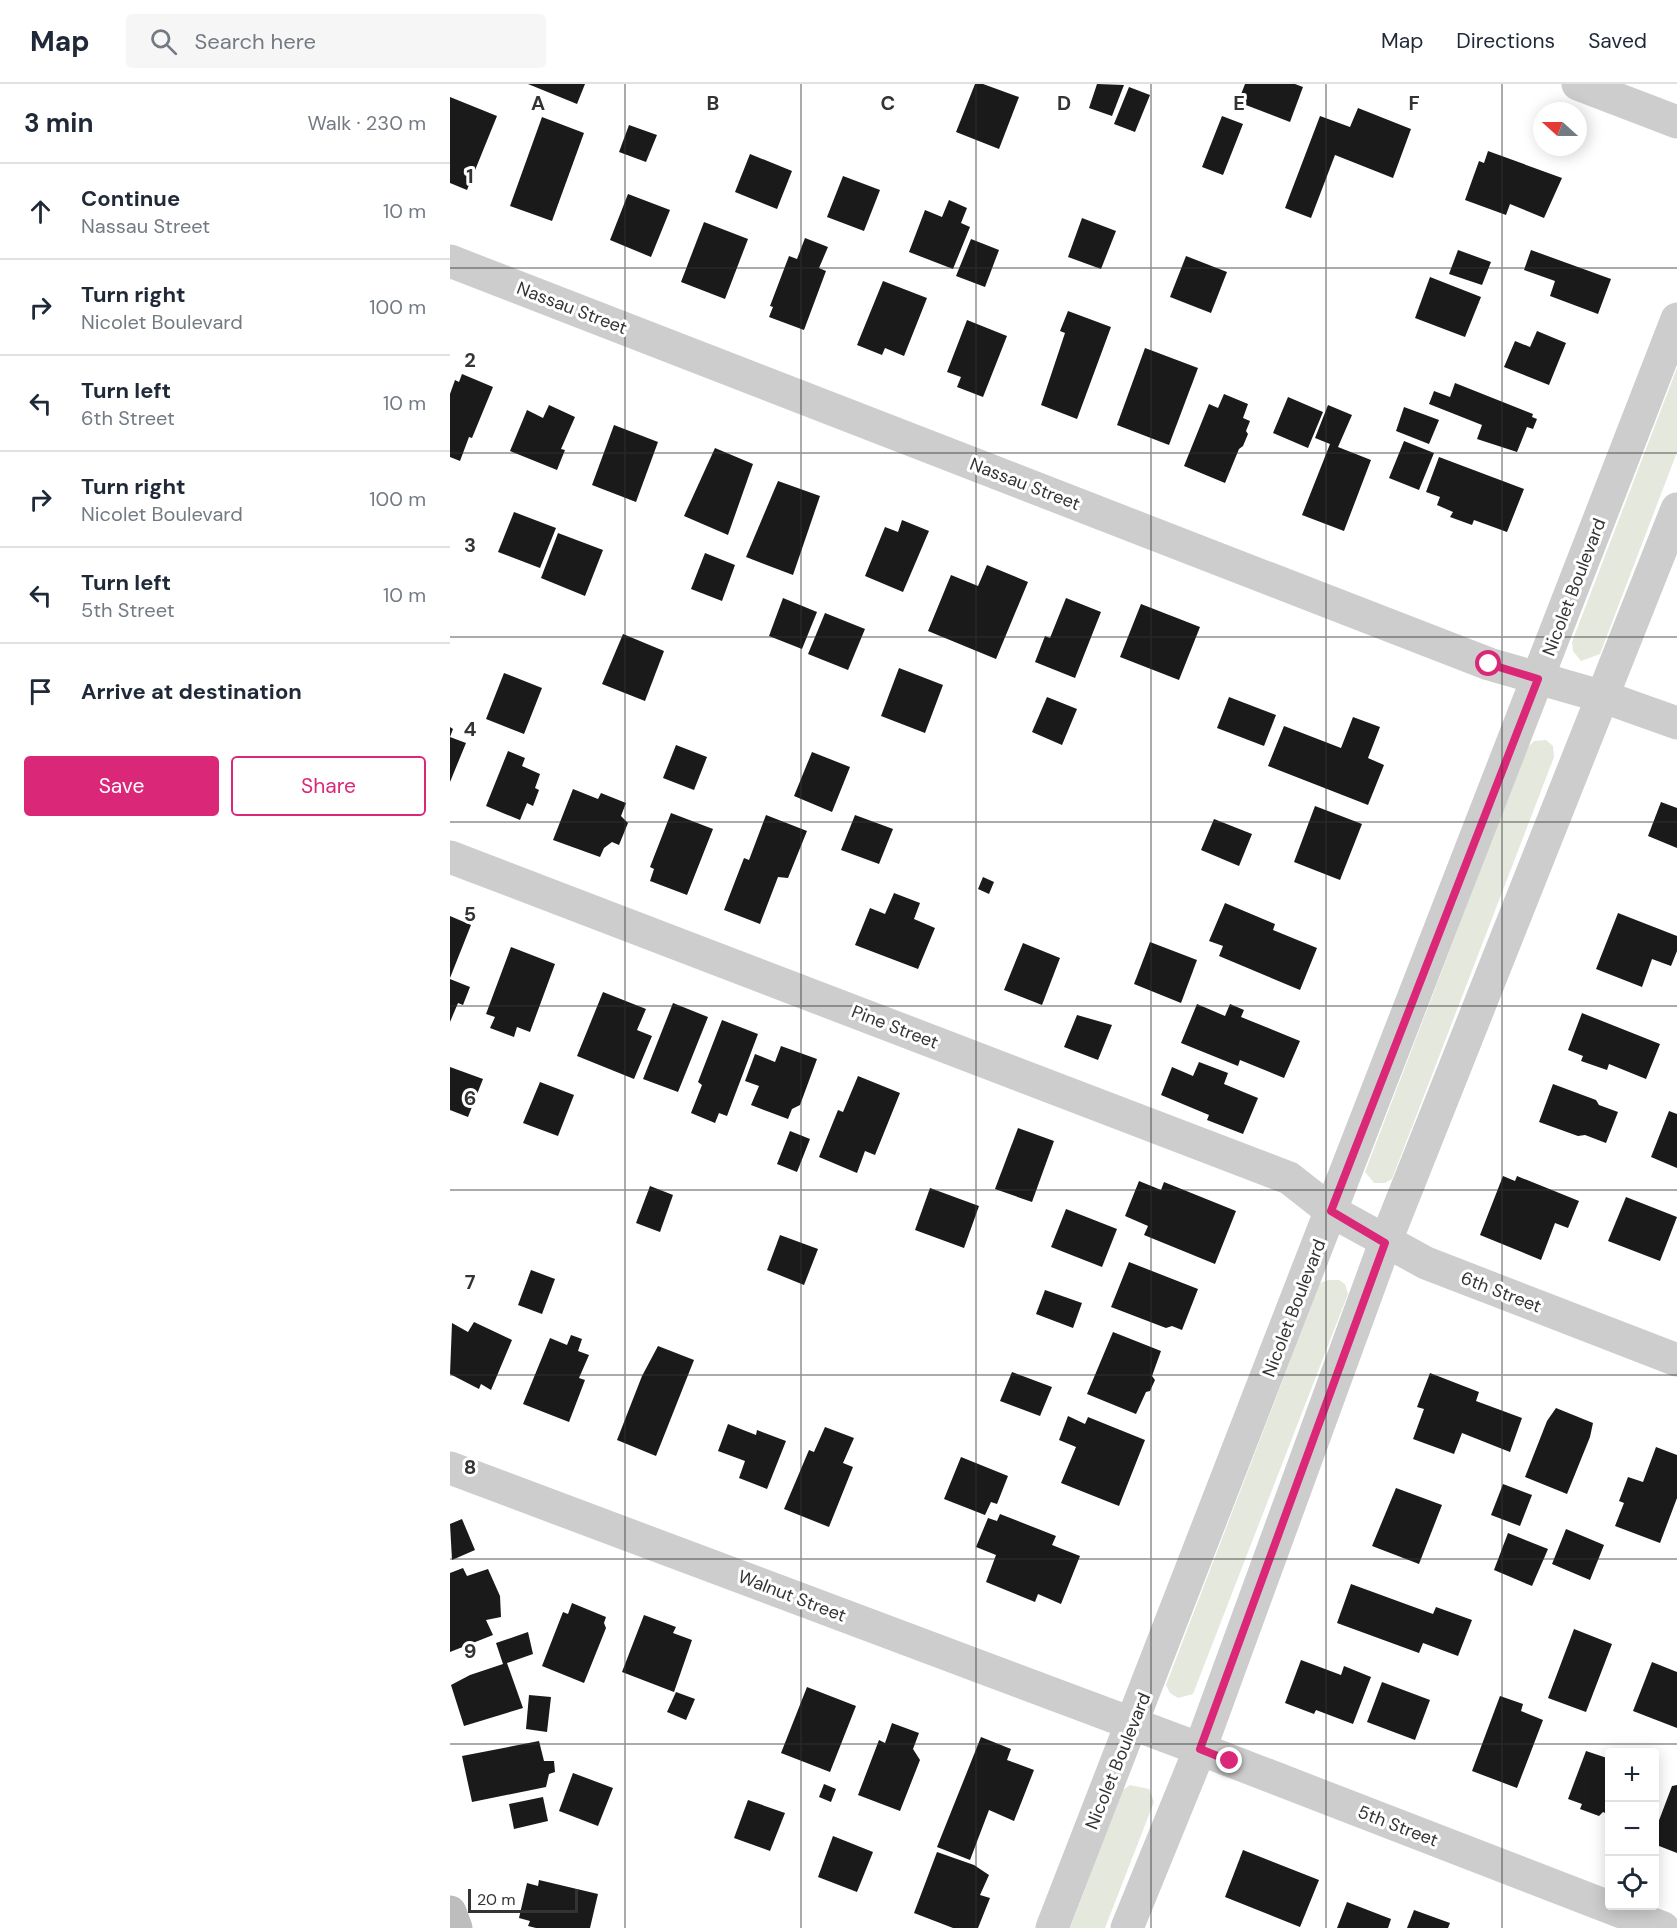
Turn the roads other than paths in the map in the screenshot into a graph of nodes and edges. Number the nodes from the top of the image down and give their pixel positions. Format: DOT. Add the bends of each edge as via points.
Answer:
graph roads {
  1 [pos="1578,84"];
  2 [pos="1677,122"];
  3 [pos="450,261"];
  4 [pos="1677,319"];
  5 [pos="1677,509"];
  6 [pos="1538,679"];
  7 [pos="1604,697"];
  8 [pos="1677,723"];
  9 [pos="450,857"];
  10 [pos="1331,1211"];
  11 [pos="1385,1243"];
  12 [pos="1677,1360"];
  13 [pos="450,1468"];
  14 [pos="1133,1724"];
  15 [pos="1200,1749"];
  16 [pos="450,1912"];
  17 [pos="456,1928"];
  18 [pos="1052,1928"];
  19 [pos="1127,1928"];
  20 [pos="1664,1928"];
  1 -- 2 [label="street"];
  3 -- 6 [label="street, Nassau Street" via="1467,656"];
  4 -- 6 [label="street, Nicolet Boulevard"];
  5 -- 7 [label="street"];
  6 -- 7 [label="street, Nassau Street"];
  6 -- 10 [label="street, Nicolet Boulevard"];
  7 -- 8 [label="street, Nassau Street"];
  7 -- 11 [label="street"];
  9 -- 10 [label="street, Pine Street" via="1288,1178"];
  10 -- 11 [label="street, 6th Street"];
  10 -- 14 [label="street, Nicolet Boulevard"];
  11 -- 12 [label="street, 6th Street" via="1425,1263"];
  11 -- 15 [label="street"];
  13 -- 14 [label="street, Walnut Street"];
  14 -- 15 [label="street, 5th Street"];
  14 -- 18 [label="street, Nicolet Boulevard"];
  15 -- 19 [label="street"];
  15 -- 20 [label="street, 5th Street"];
  16 -- 17 [label="main road"];
}
